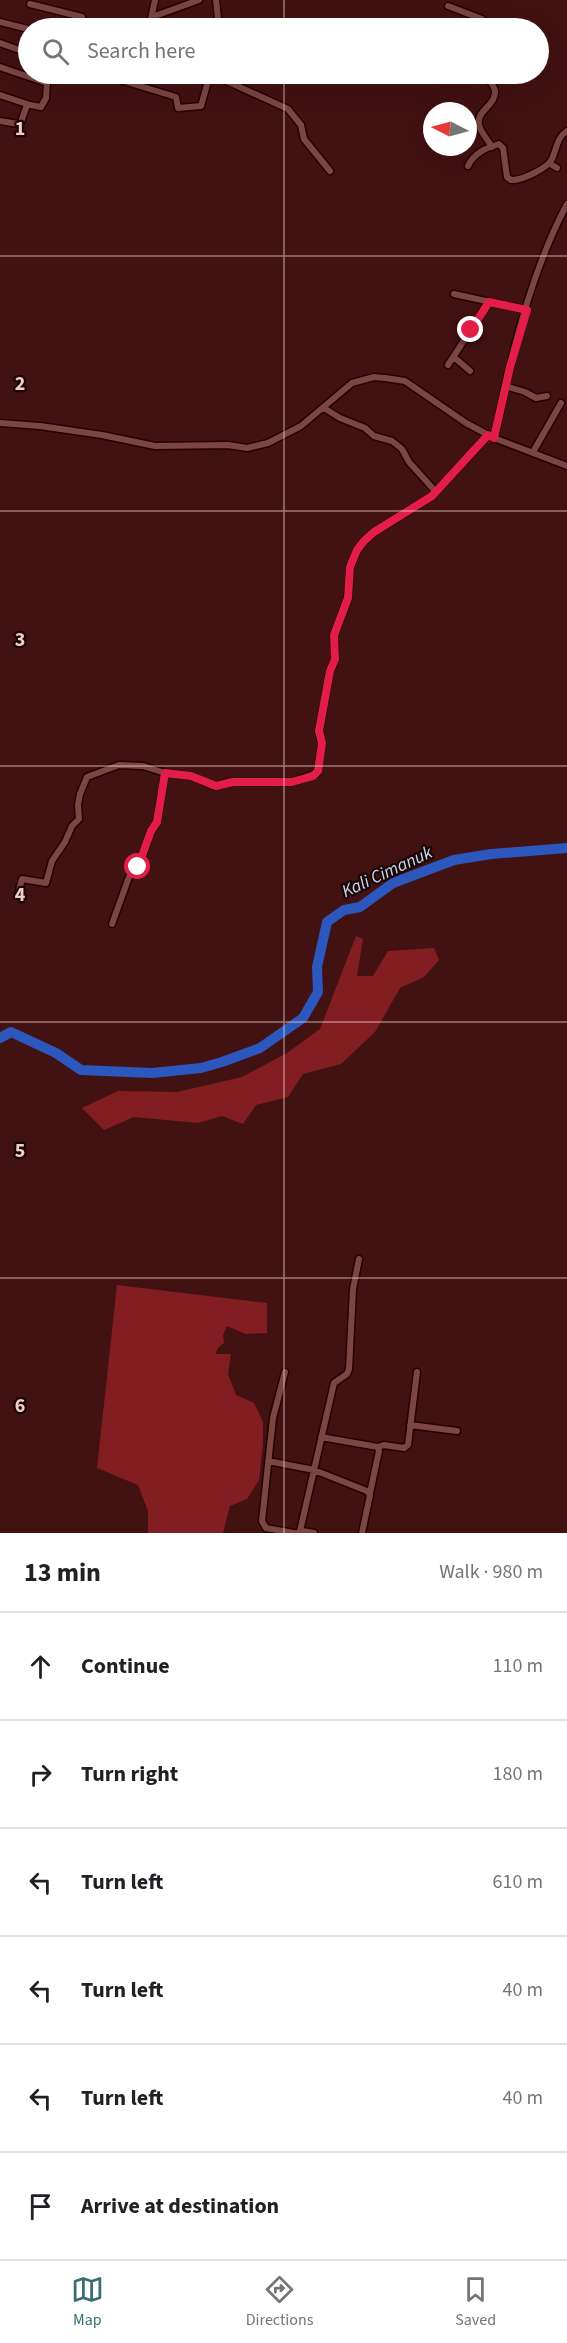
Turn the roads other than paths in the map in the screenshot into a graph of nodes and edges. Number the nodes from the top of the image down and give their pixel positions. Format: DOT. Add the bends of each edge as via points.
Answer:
graph roads {
  1 [pos="155,0"];
  2 [pos="199,0"];
  3 [pos="216,0"];
  4 [pos="30,4"];
  5 [pos="448,6"];
  6 [pos="152,17"];
  7 [pos="82,18"];
  8 [pos="218,18"];
  9 [pos="479,18"];
  10 [pos="0,22"];
  11 [pos="18,26"];
  12 [pos="0,43"];
  13 [pos="18,49"];
  14 [pos="0,67"];
  15 [pos="18,73"];
  16 [pos="47,84"];
  17 [pos="134,84"];
  18 [pos="208,84"];
  19 [pos="233,84"];
  20 [pos="492,84"];
  21 [pos="0,95"];
  22 [pos="27,105"];
  23 [pos="0,121"];
  24 [pos="567,131"];
  25 [pos="492,147"];
  26 [pos="549,163"];
  27 [pos="468,166"];
  28 [pos="557,168"];
  29 [pos="330,171"];
  30 [pos="567,204"];
  31 [pos="454,294"];
  32 [pos="489,302"];
  33 [pos="527,310"];
  34 [pos="454,358"];
  35 [pos="448,365"];
  36 [pos="470,371"];
  37 [pos="505,386"];
  38 [pos="547,396"];
  39 [pos="561,403"];
  40 [pos="324,408"];
  41 [pos="1,423"];
  42 [pos="491,437"];
  43 [pos="532,452"];
  44 [pos="567,466"];
  45 [pos="436,492"];
  46 [pos="165,773"];
  47 [pos="18,894"];
  48 [pos="112,924"];
  49 [pos="359,1259"];
  50 [pos="285,1372"];
  51 [pos="417,1372"];
  52 [pos="410,1425"];
  53 [pos="457,1431"];
  54 [pos="321,1437"];
  55 [pos="378,1447"];
  56 [pos="268,1461"];
  57 [pos="314,1470"];
  58 [pos="370,1494"];
  59 [pos="297,1532"];
  60 [pos="314,1533"];
  61 [pos="362,1533"];
  1 -- 6 [label="street"];
  2 -- 6 [label="street"];
  3 -- 8 [label="street"];
  4 -- 7 [label="street"];
  5 -- 9 [label="street"];
  10 -- 11 [label="street"];
  12 -- 13 [label="street"];
  14 -- 15 [label="street"];
  16 -- 22 [label="street" via="44,104"];
  17 -- 18 [label="street" via="177,97 178,108 201,106"];
  19 -- 29 [label="street" via="288,109 301,125 304,139"];
  20 -- 25 [label="street" via="495,94 481,113 479,123"];
  21 -- 22 [label="street"];
  22 -- 23 [label="street" via="18,124"];
  24 -- 26 [label="street" via="561,134"];
  25 -- 26 [label="street" via="502,146 506,171 512,180 525,178"];
  25 -- 27 [label="street" via="475,155"];
  26 -- 28 [label="street"];
  30 -- 33 [label="street" via="552,232"];
  31 -- 32 [label="street"];
  32 -- 33 [label="street"];
  32 -- 34 [label="street"];
  33 -- 37 [label="street"];
  34 -- 35 [label="street"];
  34 -- 36 [label="street"];
  37 -- 38 [label="street" via="536,398"];
  37 -- 42 [label="street"];
  39 -- 43 [label="street"];
  40 -- 41 [label="street" via="276,439 247,448 155,446 102,435"];
  40 -- 42 [label="street" via="345,388 361,380 396,378"];
  40 -- 45 [label="street" via="402,448 409,462"];
  42 -- 43 [label="street"];
  42 -- 45 [label="street"];
  43 -- 44 [label="street"];
  45 -- 46 [label="street" via="374,532 357,550 350,567 348,598 334,635 319,731 322,743 318,771 292,782 233,782 216,786 191,776"];
  46 -- 47 [label="street" via="143,766 119,765 87,777 80,794 79,819 52,861 46,883 21,879"];
  46 -- 48 [label="street" via="157,823 139,865 129,877"];
  49 -- 54 [label="street" via="353,1289 349,1369 334,1383"];
  50 -- 56 [label="street" via="273,1418"];
  51 -- 52 [label="street"];
  52 -- 53 [label="street"];
  52 -- 55 [label="street" via="407,1447"];
  54 -- 55 [label="street"];
  54 -- 57 [label="street"];
  55 -- 58 [label="street"];
  56 -- 57 [label="street"];
  56 -- 59 [label="street" via="262,1524 266,1528"];
  57 -- 58 [label="street"];
  57 -- 59 [label="street"];
  58 -- 61 [label="street"];
  59 -- 60 [label="street"];
}
